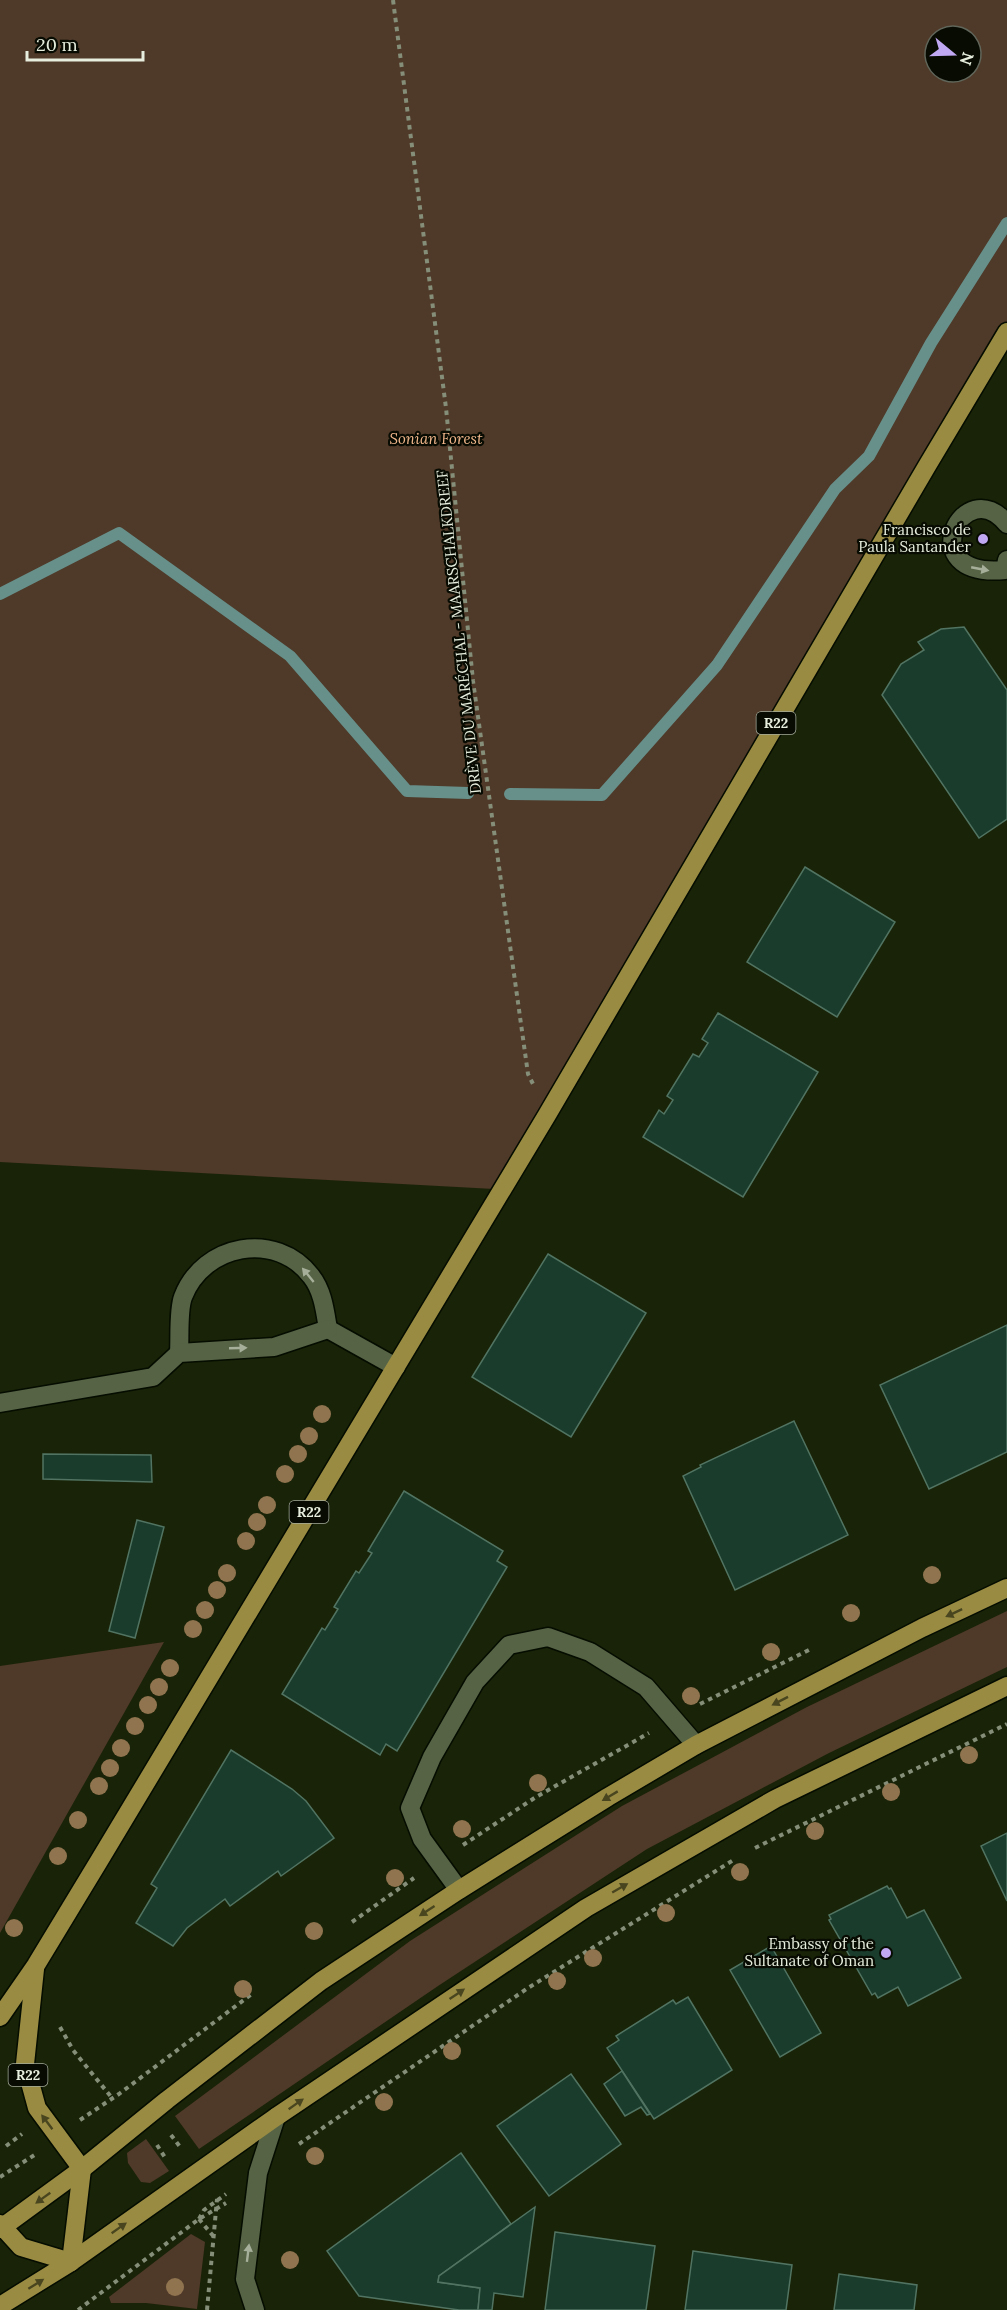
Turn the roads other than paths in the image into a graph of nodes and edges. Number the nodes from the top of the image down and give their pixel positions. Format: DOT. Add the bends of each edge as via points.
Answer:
graph roads {
  1 [pos="1007,332"];
  2 [pos="1007,524"];
  3 [pos="1006,568"];
  4 [pos="328,1329"];
  5 [pos="179,1353"];
  6 [pos="396,1367"];
  7 [pos="0,1403"];
  8 [pos="1007,1588"];
  9 [pos="1007,1686"];
  10 [pos="696,1745"];
  11 [pos="459,1890"];
  12 [pos="36,1965"];
  13 [pos="0,2017"];
  14 [pos="276,2117"];
  15 [pos="82,2169"];
  16 [pos="1,2227"];
  17 [pos="72,2262"];
  18 [pos="0,2307"];
  19 [pos="255,2310"];
  1 -- 6 [label="main road, R22"];
  2 -- 3 [label="street, one-way" via="992,512 972,511 957,522 951,540 965,564 984,570"];
  5 -- 4 [label="street, one-way" via="274,1347"];
  4 -- 5 [label="street, one-way" via="324,1303 312,1276 293,1259 271,1249 249,1247 222,1256 192,1281 182,1299"];
  4 -- 6 [label="street"];
  5 -- 7 [label="street" via="153,1377"];
  6 -- 12 [label="main road, R22"];
  8 -- 10 [label="main road, one-way"];
  14 -- 9 [label="main road, one-way" via="586,1908 775,1799"];
  10 -- 11 [label="main road, one-way"];
  10 -- 11 [label="street" via="646,1687 590,1652 548,1637 509,1645 475,1682 432,1757 410,1808 422,1839"];
  11 -- 15 [label="main road, one-way" via="321,1981"];
  12 -- 13 [label="main road, R22"];
  15 -- 12 [label="main road, R22, one-way" via="37,2108 25,2064"];
  17 -- 14 [label="main road, one-way"];
  19 -- 14 [label="street, one-way" via="245,2279 258,2173"];
  15 -- 16 [label="main road, one-way"];
  15 -- 17 [label="main road"];
  16 -- 17 [label="main road" via="21,2247"];
  18 -- 17 [label="main road, one-way"];
}
